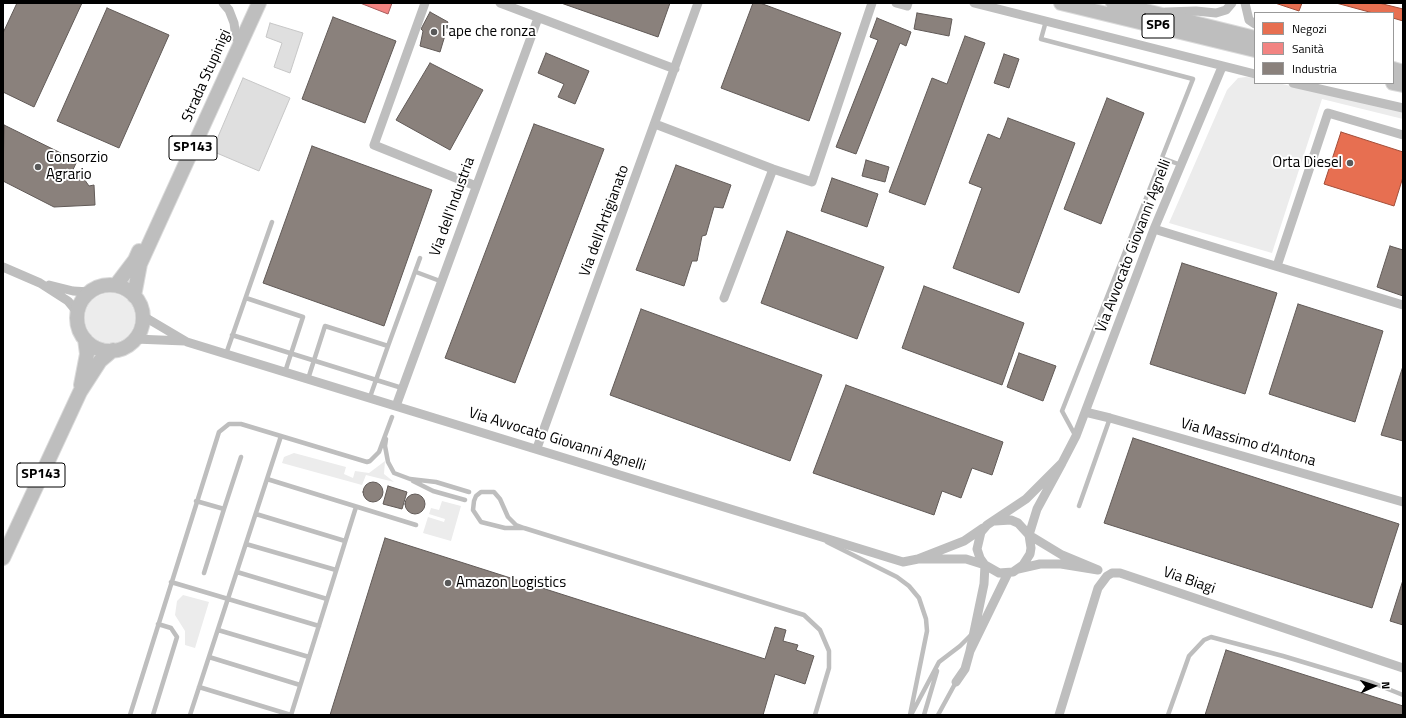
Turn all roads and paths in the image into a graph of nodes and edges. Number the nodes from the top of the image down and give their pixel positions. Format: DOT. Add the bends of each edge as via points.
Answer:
graph roads {
  1 [pos="223,3"];
  2 [pos="425,3"];
  3 [pos="500,3"];
  4 [pos="698,3"];
  5 [pos="872,3"];
  6 [pos="896,3"];
  7 [pos="908,3"];
  8 [pos="974,3"];
  9 [pos="1061,3"];
  10 [pos="1113,3"];
  11 [pos="1135,3"];
  12 [pos="1232,3"];
  13 [pos="1245,3"];
  14 [pos="257,5"];
  15 [pos="1149,12"];
  16 [pos="538,18"];
  17 [pos="1046,21"];
  18 [pos="1254,23"];
  19 [pos="236,38"];
  20 [pos="1254,38"];
  21 [pos="1254,50"];
  22 [pos="1222,67"];
  23 [pos="675,69"];
  24 [pos="1254,74"];
  25 [pos="1297,84"];
  26 [pos="1403,108"];
  27 [pos="655,124"];
  28 [pos="1403,135"];
  29 [pos="1162,158"];
  30 [pos="1181,165"];
  31 [pos="773,169"];
  32 [pos="476,186"];
  33 [pos="272,222"];
  34 [pos="1154,229"];
  35 [pos="420,258"];
  36 [pos="1277,266"];
  37 [pos="3,267"];
  38 [pos="416,272"];
  39 [pos="440,281"];
  40 [pos="40,283"];
  41 [pos="116,285"];
  42 [pos="90,292"];
  43 [pos="134,296"];
  44 [pos="246,298"];
  45 [pos="724,298"];
  46 [pos="1403,305"];
  47 [pos="78,313"];
  48 [pos="143,316"];
  49 [pos="232,335"];
  50 [pos="85,339"];
  51 [pos="135,339"];
  52 [pos="187,342"];
  53 [pos="388,346"];
  54 [pos="113,350"];
  55 [pos="226,354"];
  56 [pos="292,354"];
  57 [pos="314,361"];
  58 [pos="285,372"];
  59 [pos="308,379"];
  60 [pos="376,380"];
  61 [pos="402,388"];
  62 [pos="80,392"];
  63 [pos="370,397"];
  64 [pos="396,406"];
  65 [pos="1085,412"];
  66 [pos="392,417"];
  67 [pos="1110,418"];
  68 [pos="388,428"];
  69 [pos="281,436"];
  70 [pos="1076,436"];
  71 [pos="538,448"];
  72 [pos="240,457"];
  73 [pos="1062,463"];
  74 [pos="267,479"];
  75 [pos="410,479"];
  76 [pos="469,492"];
  77 [pos="465,500"];
  78 [pos="196,501"];
  79 [pos="1403,502"];
  80 [pos="356,506"];
  81 [pos="1079,506"];
  82 [pos="224,509"];
  83 [pos="256,514"];
  84 [pos="991,523"];
  85 [pos="416,525"];
  86 [pos="524,528"];
  87 [pos="806,532"];
  88 [pos="1028,535"];
  89 [pos="345,542"];
  90 [pos="246,544"];
  91 [pos="3,558"];
  92 [pos="918,560"];
  93 [pos="985,565"];
  94 [pos="1018,569"];
  95 [pos="336,570"];
  96 [pos="1097,570"];
  97 [pos="237,572"];
  98 [pos="204,573"];
  99 [pos="1008,573"];
  100 [pos="1112,573"];
  101 [pos="171,582"];
  102 [pos="327,599"];
  103 [pos="228,600"];
  104 [pos="977,621"];
  105 [pos="158,624"];
  106 [pos="319,626"];
  107 [pos="218,630"];
  108 [pos="970,651"];
  109 [pos="309,657"];
  110 [pos="209,658"];
  111 [pos="939,662"];
  112 [pos="1403,668"];
  113 [pos="956,682"];
  114 [pos="300,685"];
  115 [pos="200,687"];
  116 [pos="1403,695"];
  117 [pos="130,715"];
  118 [pos="153,715"];
  119 [pos="191,715"];
  120 [pos="291,715"];
  121 [pos="815,715"];
  122 [pos="911,715"];
  123 [pos="924,715"];
  124 [pos="938,715"];
  125 [pos="1058,715"];
  126 [pos="1168,715"];
  1 -- 19 [label="street" via="234,23"];
  2 -- 32 [label="street" via="374,144"];
  3 -- 16 [label="street"];
  4 -- 23 [label="street, Via dell'Artigianato"];
  5 -- 31 [label="street" via="812,182"];
  6 -- 7 [label="street" via="907,6"];
  8 -- 17 [label="street"];
  9 -- 21 [label="main road, SP6"];
  10 -- 15 [label="main road, SP6"];
  11 -- 15 [label="street"];
  12 -- 15 [label="street" via="1226,10 1216,13"];
  13 -- 18 [label="street" via="1249,20"];
  14 -- 19 [label="main road, Strada Stupinigi / SP143"];
  14 -- 43 [label="main road, Strada Stupinigi / SP143" via="140,264"];
  15 -- 20 [label="main road, SP6"];
  16 -- 23 [label="street"];
  16 -- 32 [label="street, Via dell'Industria"];
  17 -- 22 [label="street"];
  17 -- 29 [label="lane" via="1041,39 1193,79"];
  19 -- 41 [label="main road, Strada Stupinigi / SP143" via="135,260"];
  22 -- 24 [label="street"];
  22 -- 30 [label="street, Via Avvocato Giovanni Agnelli"];
  23 -- 27 [label="street, Via dell'Artigianato"];
  25 -- 26 [label="street"];
  27 -- 31 [label="street"];
  27 -- 71 [label="street, Via dell'Artigianato"];
  28 -- 36 [label="street" via="1328,113"];
  29 -- 30 [label="lane"];
  29 -- 70 [label="lane" via="1062,411"];
  30 -- 34 [label="street, Via Avvocato Giovanni Agnelli"];
  31 -- 45 [label="street"];
  32 -- 39 [label="street, Via dell'Industria"];
  33 -- 44 [label="lane"];
  34 -- 36 [label="street"];
  34 -- 65 [label="street, Via Avvocato Giovanni Agnelli"];
  35 -- 38 [label="lane"];
  36 -- 46 [label="street"];
  37 -- 40 [label="street"];
  38 -- 39 [label="lane"];
  38 -- 53 [label="lane"];
  39 -- 61 [label="street, Via dell'Industria"];
  40 -- 42 [label="street" via="73,291"];
  40 -- 47 [label="street" via="68,300"];
  41 -- 42 [label="main road" via="107,285"];
  41 -- 43 [label="main road"];
  42 -- 47 [label="main road" via="84,298"];
  43 -- 48 [label="main road" via="139,302"];
  44 -- 49 [label="lane"];
  44 -- 56 [label="lane" via="303,317"];
  47 -- 50 [label="main road" via="79,327"];
  48 -- 51 [label="main road" via="141,329"];
  48 -- 52 [label="street, Via Avvocato Giovanni Agnelli"];
  49 -- 55 [label="lane"];
  49 -- 56 [label="lane"];
  50 -- 54 [label="main road" via="103,350"];
  50 -- 62 [label="main road, SP143" via="87,354"];
  51 -- 52 [label="street, Via Avvocato Giovanni Agnelli"];
  51 -- 54 [label="main road"];
  52 -- 55 [label="street, Via Avvocato Giovanni Agnelli"];
  53 -- 57 [label="lane" via="326,326"];
  53 -- 60 [label="lane"];
  54 -- 62 [label="main road, SP143" via="100,361"];
  55 -- 58 [label="street, Via Avvocato Giovanni Agnelli"];
  56 -- 57 [label="lane"];
  56 -- 58 [label="lane"];
  57 -- 59 [label="lane"];
  57 -- 60 [label="lane"];
  58 -- 59 [label="street, Via Avvocato Giovanni Agnelli"];
  59 -- 63 [label="street, Via Avvocato Giovanni Agnelli"];
  60 -- 61 [label="lane"];
  60 -- 63 [label="lane"];
  61 -- 64 [label="street, Via dell'Industria"];
  62 -- 91 [label="main road, SP143"];
  63 -- 64 [label="street, Via Avvocato Giovanni Agnelli"];
  64 -- 71 [label="street, Via Avvocato Giovanni Agnelli"];
  65 -- 67 [label="street, Via Massimo d'Antona"];
  65 -- 70 [label="street, Via Avvocato Giovanni Agnelli"];
  66 -- 68 [label="lane"];
  67 -- 79 [label="street, Via Massimo d'Antona"];
  67 -- 81 [label="lane"];
  68 -- 69 [label="lane" via="378,452 367,462"];
  68 -- 75 [label="lane" via="385,446 388,462 394,473"];
  69 -- 74 [label="lane"];
  69 -- 78 [label="lane" via="241,424 223,427 216,437"];
  70 -- 73 [label="street, Via Avvocato Giovanni Agnelli"];
  71 -- 87 [label="street, Via Avvocato Giovanni Agnelli"];
  72 -- 82 [label="lane"];
  73 -- 84 [label="street" via="1026,499"];
  73 -- 88 [label="street, Via Avvocato Giovanni Agnelli" via="1037,509"];
  74 -- 80 [label="lane"];
  74 -- 83 [label="lane"];
  75 -- 76 [label="lane" via="436,482"];
  75 -- 77 [label="lane" via="433,491"];
  78 -- 82 [label="lane"];
  78 -- 101 [label="lane"];
  80 -- 85 [label="lane"];
  80 -- 89 [label="lane"];
  82 -- 98 [label="lane"];
  83 -- 89 [label="lane"];
  83 -- 90 [label="lane"];
  84 -- 88 [label="street" via="1003,519 1018,523"];
  84 -- 92 [label="street" via="964,541"];
  84 -- 93 [label="street" via="981,532 978,540 978,549"];
  86 -- 86 [label="lane" via="516,525 508,517 494,492 481,492 476,496 473,510 481,522 505,528"];
  86 -- 121 [label="lane" via="804,615 820,630 829,651 829,668"];
  87 -- 92 [label="street, Via Avvocato Giovanni Agnelli" via="903,562"];
  87 -- 122 [label="lane" via="898,577 910,586 919,598 927,631"];
  88 -- 94 [label="street" via="1030,554"];
  88 -- 96 [label="street" via="1062,555"];
  89 -- 95 [label="lane"];
  90 -- 95 [label="lane"];
  90 -- 97 [label="lane"];
  92 -- 93 [label="street, Via Avvocato Giovanni Agnelli" via="966,559"];
  93 -- 99 [label="street" via="992,570"];
  93 -- 104 [label="street"];
  94 -- 96 [label="street" via="1054,564"];
  94 -- 99 [label="street"];
  95 -- 102 [label="lane"];
  96 -- 100 [label="street, Via Biagi"];
  97 -- 102 [label="lane"];
  97 -- 103 [label="lane"];
  99 -- 108 [label="street"];
  100 -- 112 [label="street, Via Biagi" via="1120,573"];
  100 -- 125 [label="street" via="1098,588"];
  101 -- 103 [label="lane"];
  101 -- 105 [label="lane"];
  102 -- 106 [label="lane"];
  103 -- 106 [label="lane"];
  103 -- 107 [label="lane"];
  104 -- 108 [label="street"];
  104 -- 111 [label="lane" via="971,636"];
  105 -- 117 [label="lane"];
  105 -- 118 [label="lane" via="171,628 177,637"];
  106 -- 109 [label="lane"];
  107 -- 109 [label="lane"];
  107 -- 110 [label="lane"];
  108 -- 113 [label="street" via="965,669"];
  109 -- 114 [label="lane"];
  110 -- 114 [label="lane"];
  110 -- 115 [label="lane"];
  111 -- 122 [label="lane"];
  111 -- 123 [label="lane"];
  113 -- 124 [label="lane"];
  114 -- 120 [label="lane"];
  115 -- 119 [label="lane"];
  115 -- 120 [label="lane"];
  116 -- 126 [label="lane" via="1373,683 1211,637 1204,640 1189,656"];
}
